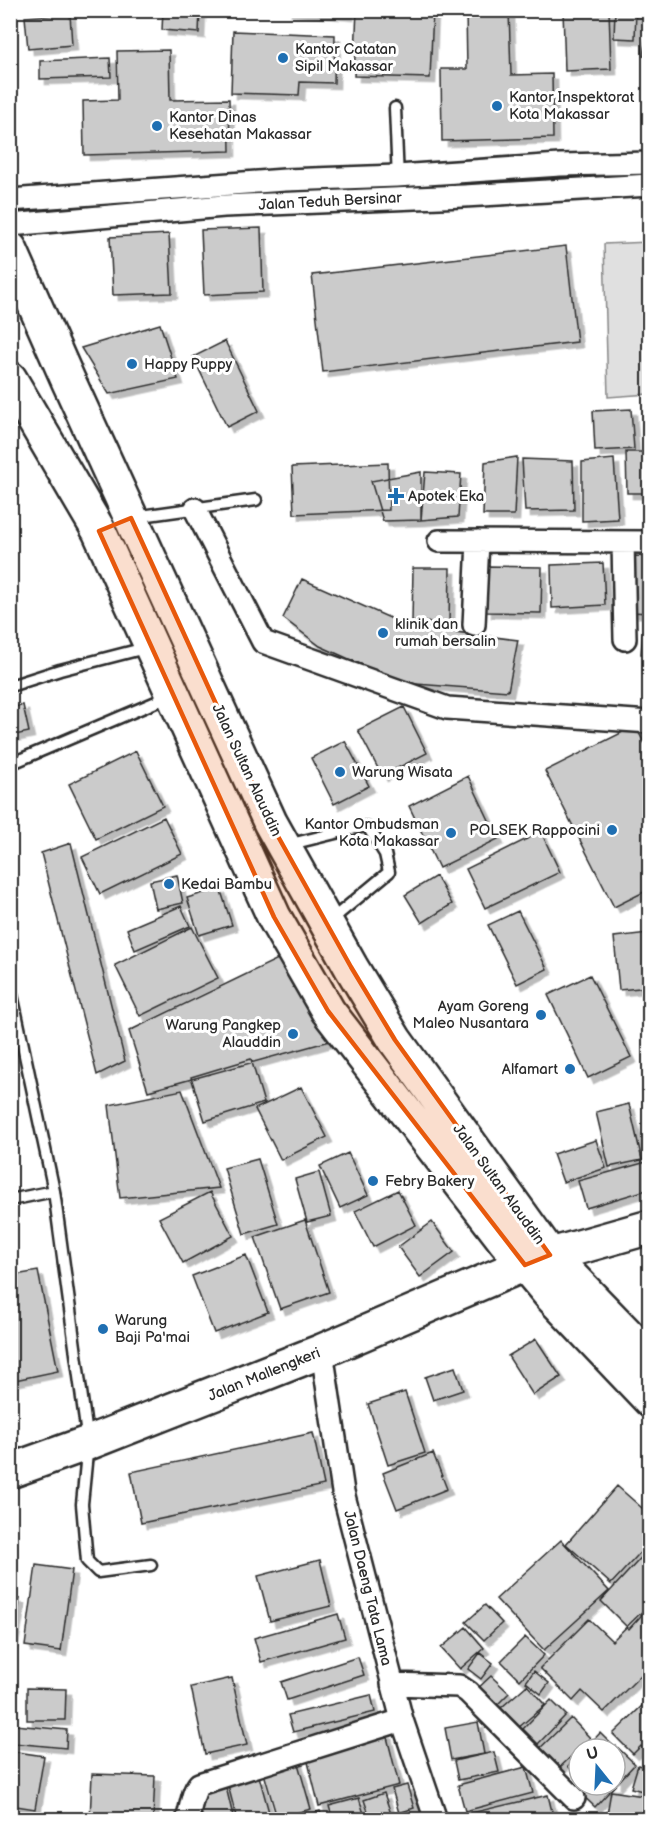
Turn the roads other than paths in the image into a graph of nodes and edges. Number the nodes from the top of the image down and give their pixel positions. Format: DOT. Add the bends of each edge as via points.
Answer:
graph roads {
  1 [pos="394,108"];
  2 [pos="650,163"];
  3 [pos="397,176"];
  4 [pos="224,184"];
  5 [pos="650,185"];
  6 [pos="398,198"];
  7 [pos="10,200"];
  8 [pos="224,206"];
  9 [pos="10,225"];
  10 [pos="10,249"];
  11 [pos="10,379"];
  12 [pos="256,500"];
  13 [pos="195,509"];
  14 [pos="131,518"];
  15 [pos="99,531"];
  16 [pos="439,541"];
  17 [pos="478,541"];
  18 [pos="622,542"];
  19 [pos="650,542"];
  20 [pos="474,625"];
  21 [pos="625,639"];
  22 [pos="151,646"];
  23 [pos="10,686"];
  24 [pos="173,695"];
  25 [pos="650,722"];
  26 [pos="10,764"];
  27 [pos="284,846"];
  28 [pos="327,924"];
  29 [pos="10,985"];
  30 [pos="54,1191"];
  31 [pos="10,1200"];
  32 [pos="650,1227"];
  33 [pos="530,1263"];
  34 [pos="322,1351"];
  35 [pos="650,1358"];
  36 [pos="650,1400"];
  37 [pos="88,1443"];
  38 [pos="10,1471"];
  39 [pos="150,1564"];
  40 [pos="392,1684"];
  41 [pos="402,1720"];
  42 [pos="574,1798"];
  43 [pos="187,1820"];
  44 [pos="436,1820"];
  1 -- 3 [label="lane"];
  2 -- 3 [label="street, Jalan Teduh Bersinar"];
  3 -- 4 [label="street, Jalan Teduh Bersinar"];
  3 -- 6 [label="lane"];
  4 -- 7 [label="street, Jalan Teduh Bersinar"];
  4 -- 8 [label="street"];
  5 -- 6 [label="street, Jalan Teduh Bersinar"];
  6 -- 8 [label="street, Jalan Teduh Bersinar"];
  8 -- 9 [label="street, Jalan Teduh Bersinar"];
  10 -- 14 [label="main road, Jalan Sultan Alauddin"];
  11 -- 15 [label="main road, Jalan Sultan Alauddin"];
  12 -- 13 [label="lane"];
  13 -- 14 [label="lane"];
  13 -- 25 [label="street" via="263,642 447,708"];
  14 -- 15 [label="main road"];
  14 -- 27 [label="main road, Jalan Sultan Alauddin"];
  15 -- 22 [label="main road, Jalan Sultan Alauddin"];
  16 -- 17 [label="street"];
  17 -- 18 [label="street"];
  17 -- 20 [label="street"];
  18 -- 19 [label="street"];
  18 -- 21 [label="street"];
  22 -- 23 [label="lane"];
  22 -- 24 [label="main road, Jalan Sultan Alauddin"];
  24 -- 26 [label="lane"];
  24 -- 33 [label="main road, Jalan Sultan Alauddin" via="274,917 328,1011"];
  27 -- 28 [label="main road, Jalan Sultan Alauddin"];
  27 -- 28 [label="lane" via="368,827 386,854 389,872"];
  28 -- 33 [label="main road, Jalan Sultan Alauddin"];
  29 -- 30 [label="lane"];
  30 -- 31 [label="lane"];
  30 -- 37 [label="lane"];
  32 -- 33 [label="main road, Jalan Mallengkeri"];
  33 -- 34 [label="main road, Jalan Mallengkeri"];
  33 -- 35 [label="main road, Jalan Sultan Alauddin"];
  33 -- 36 [label="main road, Jalan Sultan Alauddin" via="552,1297"];
  34 -- 37 [label="main road, Jalan Mallengkeri"];
  34 -- 40 [label="street, Jalan Daeng Tata Lama" via="343,1491"];
  37 -- 38 [label="main road, Jalan Mallengkeri"];
  37 -- 39 [label="lane" via="82,1504 87,1561 98,1572"];
  40 -- 41 [label="street, Jalan Daeng Tata Lama"];
  40 -- 42 [label="street" via="459,1686"];
  41 -- 43 [label="street" via="199,1784"];
  41 -- 44 [label="street, Jalan Daeng Tata Lama"];
}
